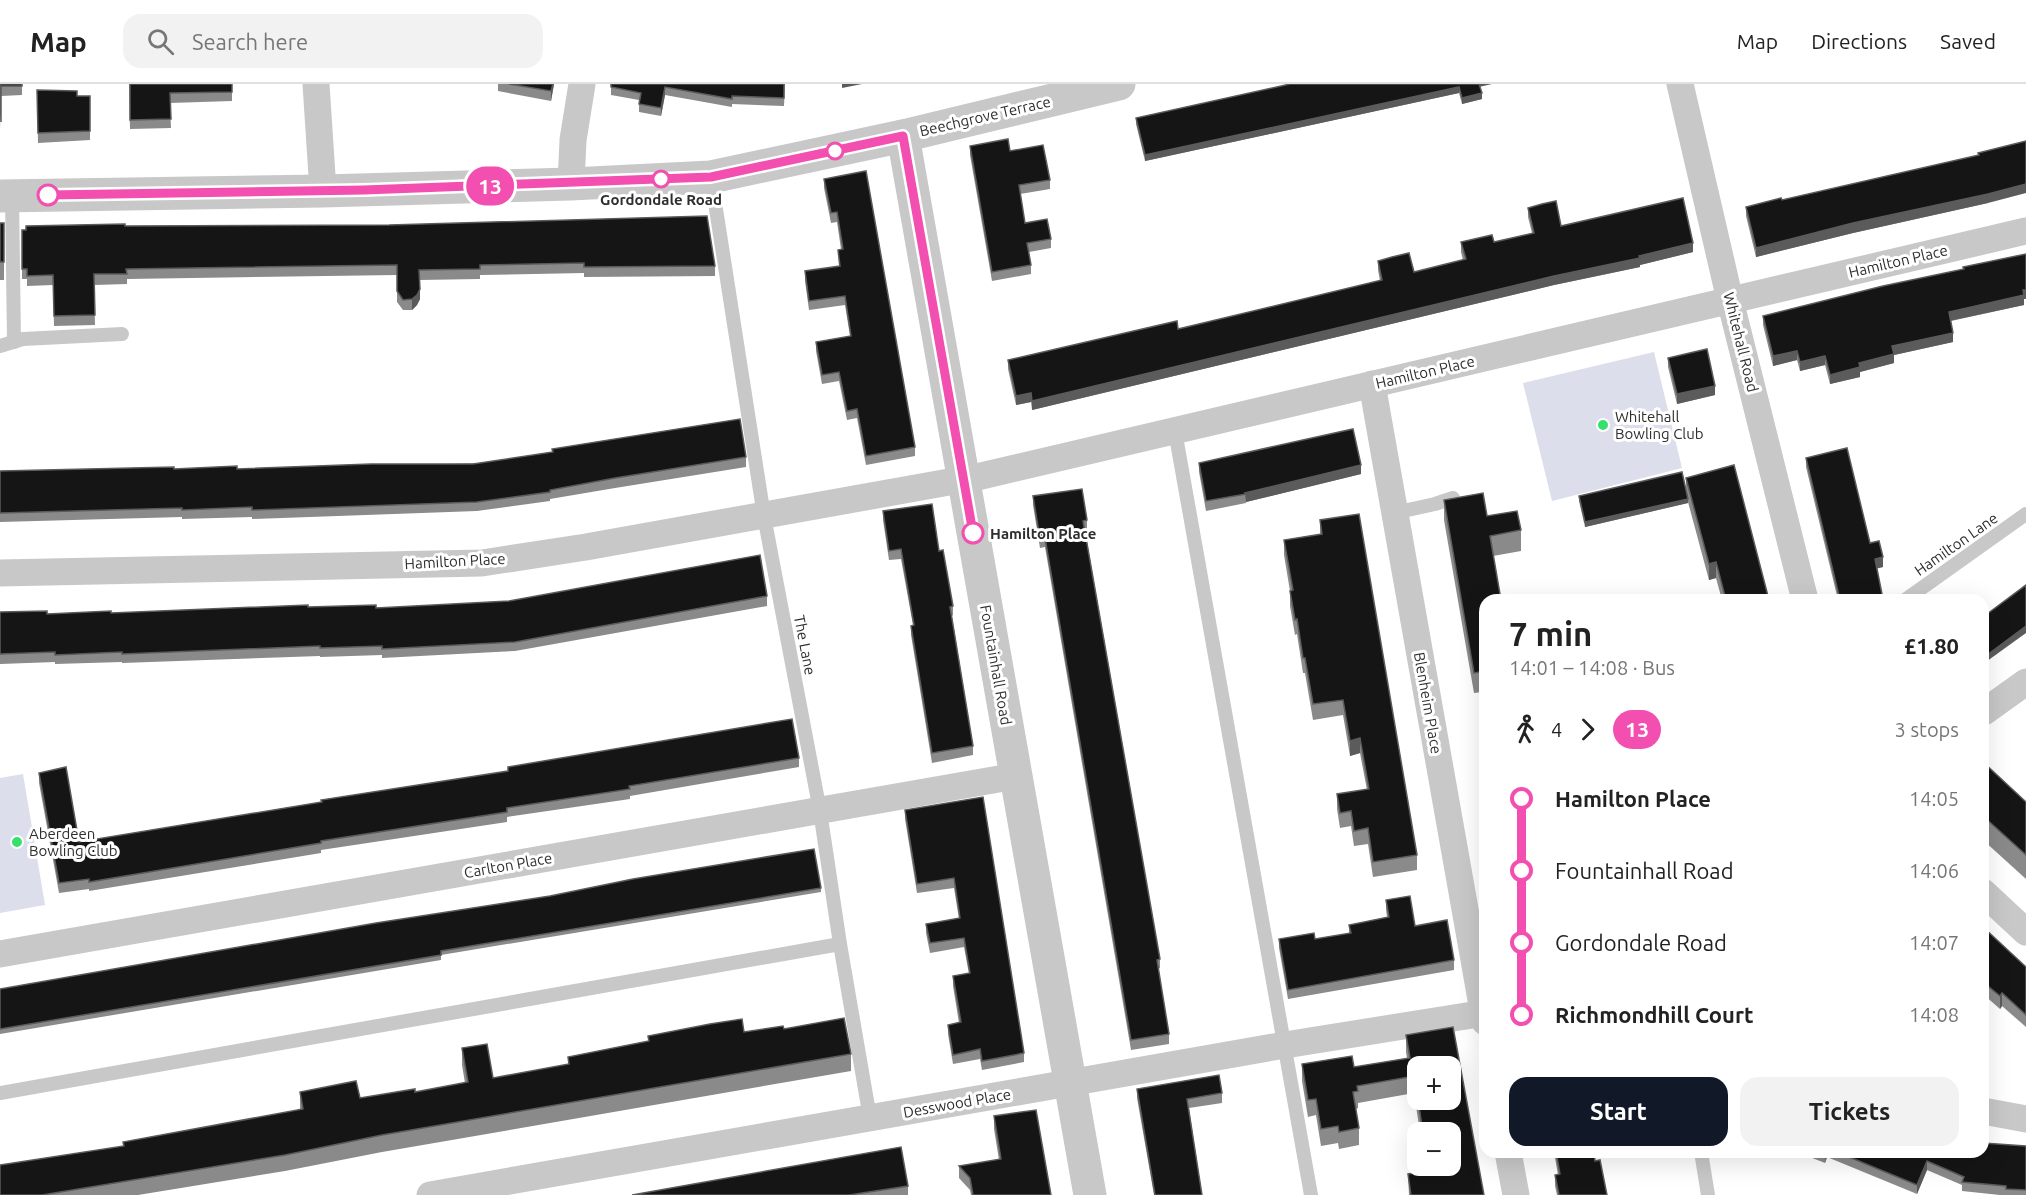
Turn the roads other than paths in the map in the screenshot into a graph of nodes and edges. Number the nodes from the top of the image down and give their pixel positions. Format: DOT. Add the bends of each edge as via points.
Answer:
graph roads {
  1 [pos="316,84"];
  2 [pos="582,84"];
  3 [pos="1119,84"];
  4 [pos="1680,84"];
  5 [pos="903,136"];
  6 [pos="711,177"];
  7 [pos="571,184"];
  8 [pos="323,191"];
  9 [pos="6,195"];
  10 [pos="2026,231"];
  11 [pos="1730,300"];
  12 [pos="122,334"];
  13 [pos="14,342"];
  14 [pos="0,346"];
  15 [pos="1372,384"];
  16 [pos="1175,431"];
  17 [pos="964,480"];
  18 [pos="1453,498"];
  19 [pos="1394,513"];
  20 [pos="2026,514"];
  21 [pos="764,516"];
  22 [pos="0,573"];
  23 [pos="1804,594"];
  24 [pos="1913,594"];
  25 [pos="2026,682"];
  26 [pos="1989,707"];
  27 [pos="1016,776"];
  28 [pos="820,811"];
  29 [pos="1989,898"];
  30 [pos="2026,932"];
  31 [pos="840,944"];
  32 [pos="0,954"];
  33 [pos="1479,988"];
  34 [pos="1479,1017"];
  35 [pos="1285,1045"];
  36 [pos="1070,1084"];
  37 [pos="0,1093"];
  38 [pos="1989,1112"];
  39 [pos="870,1118"];
  40 [pos="2026,1119"];
  41 [pos="1509,1158"];
  42 [pos="1702,1158"];
  43 [pos="430,1195"];
  44 [pos="1090,1195"];
  45 [pos="1311,1195"];
  46 [pos="1516,1195"];
  47 [pos="1708,1195"];
  1 -- 8 [label="street"];
  2 -- 7 [label="street"];
  3 -- 5 [label="street, Beechgrove Terrace"];
  4 -- 11 [label="street, Whitehall Road"];
  5 -- 6 [label="street, Beechgrove Terrace"];
  5 -- 17 [label="street, Fountainhall Road"];
  6 -- 7 [label="street, Beechgrove Terrace"];
  6 -- 21 [label="lane, The Lane"];
  7 -- 8 [label="street, Beechgrove Terrace"];
  8 -- 9 [label="street, Beechgrove Terrace"];
  9 -- 13 [label="lane"];
  10 -- 11 [label="street, Hamilton Place"];
  11 -- 15 [label="street, Hamilton Place"];
  11 -- 23 [label="street, Whitehall Road"];
  12 -- 13 [label="lane"];
  13 -- 14 [label="lane"];
  15 -- 16 [label="street, Hamilton Place"];
  15 -- 19 [label="street, Blenheim Place"];
  16 -- 17 [label="street, Hamilton Place"];
  16 -- 35 [label="lane"];
  17 -- 21 [label="street, Hamilton Place"];
  17 -- 27 [label="street, Fountainhall Road"];
  18 -- 19 [label="lane"];
  19 -- 33 [label="street, Blenheim Place"];
  20 -- 24 [label="lane, Hamilton Lane"];
  21 -- 22 [label="street, Hamilton Place" via="482,563"];
  21 -- 28 [label="lane, The Lane"];
  25 -- 26 [label="street"];
  27 -- 28 [label="street, Carlton Place"];
  27 -- 36 [label="street, Fountainhall Road"];
  28 -- 31 [label="lane, The Lane"];
  28 -- 32 [label="street, Carlton Place"];
  29 -- 30 [label="street"];
  31 -- 37 [label="lane"];
  31 -- 39 [label="lane, The Lane"];
  34 -- 35 [label="street, Desswood Place"];
  35 -- 36 [label="street, Desswood Place"];
  35 -- 45 [label="lane"];
  36 -- 39 [label="street, Desswood Place"];
  36 -- 44 [label="street, Fountainhall Road"];
  38 -- 40 [label="street"];
  39 -- 43 [label="street, Desswood Place"];
  41 -- 46 [label="street"];
  42 -- 47 [label="lane"];
}
